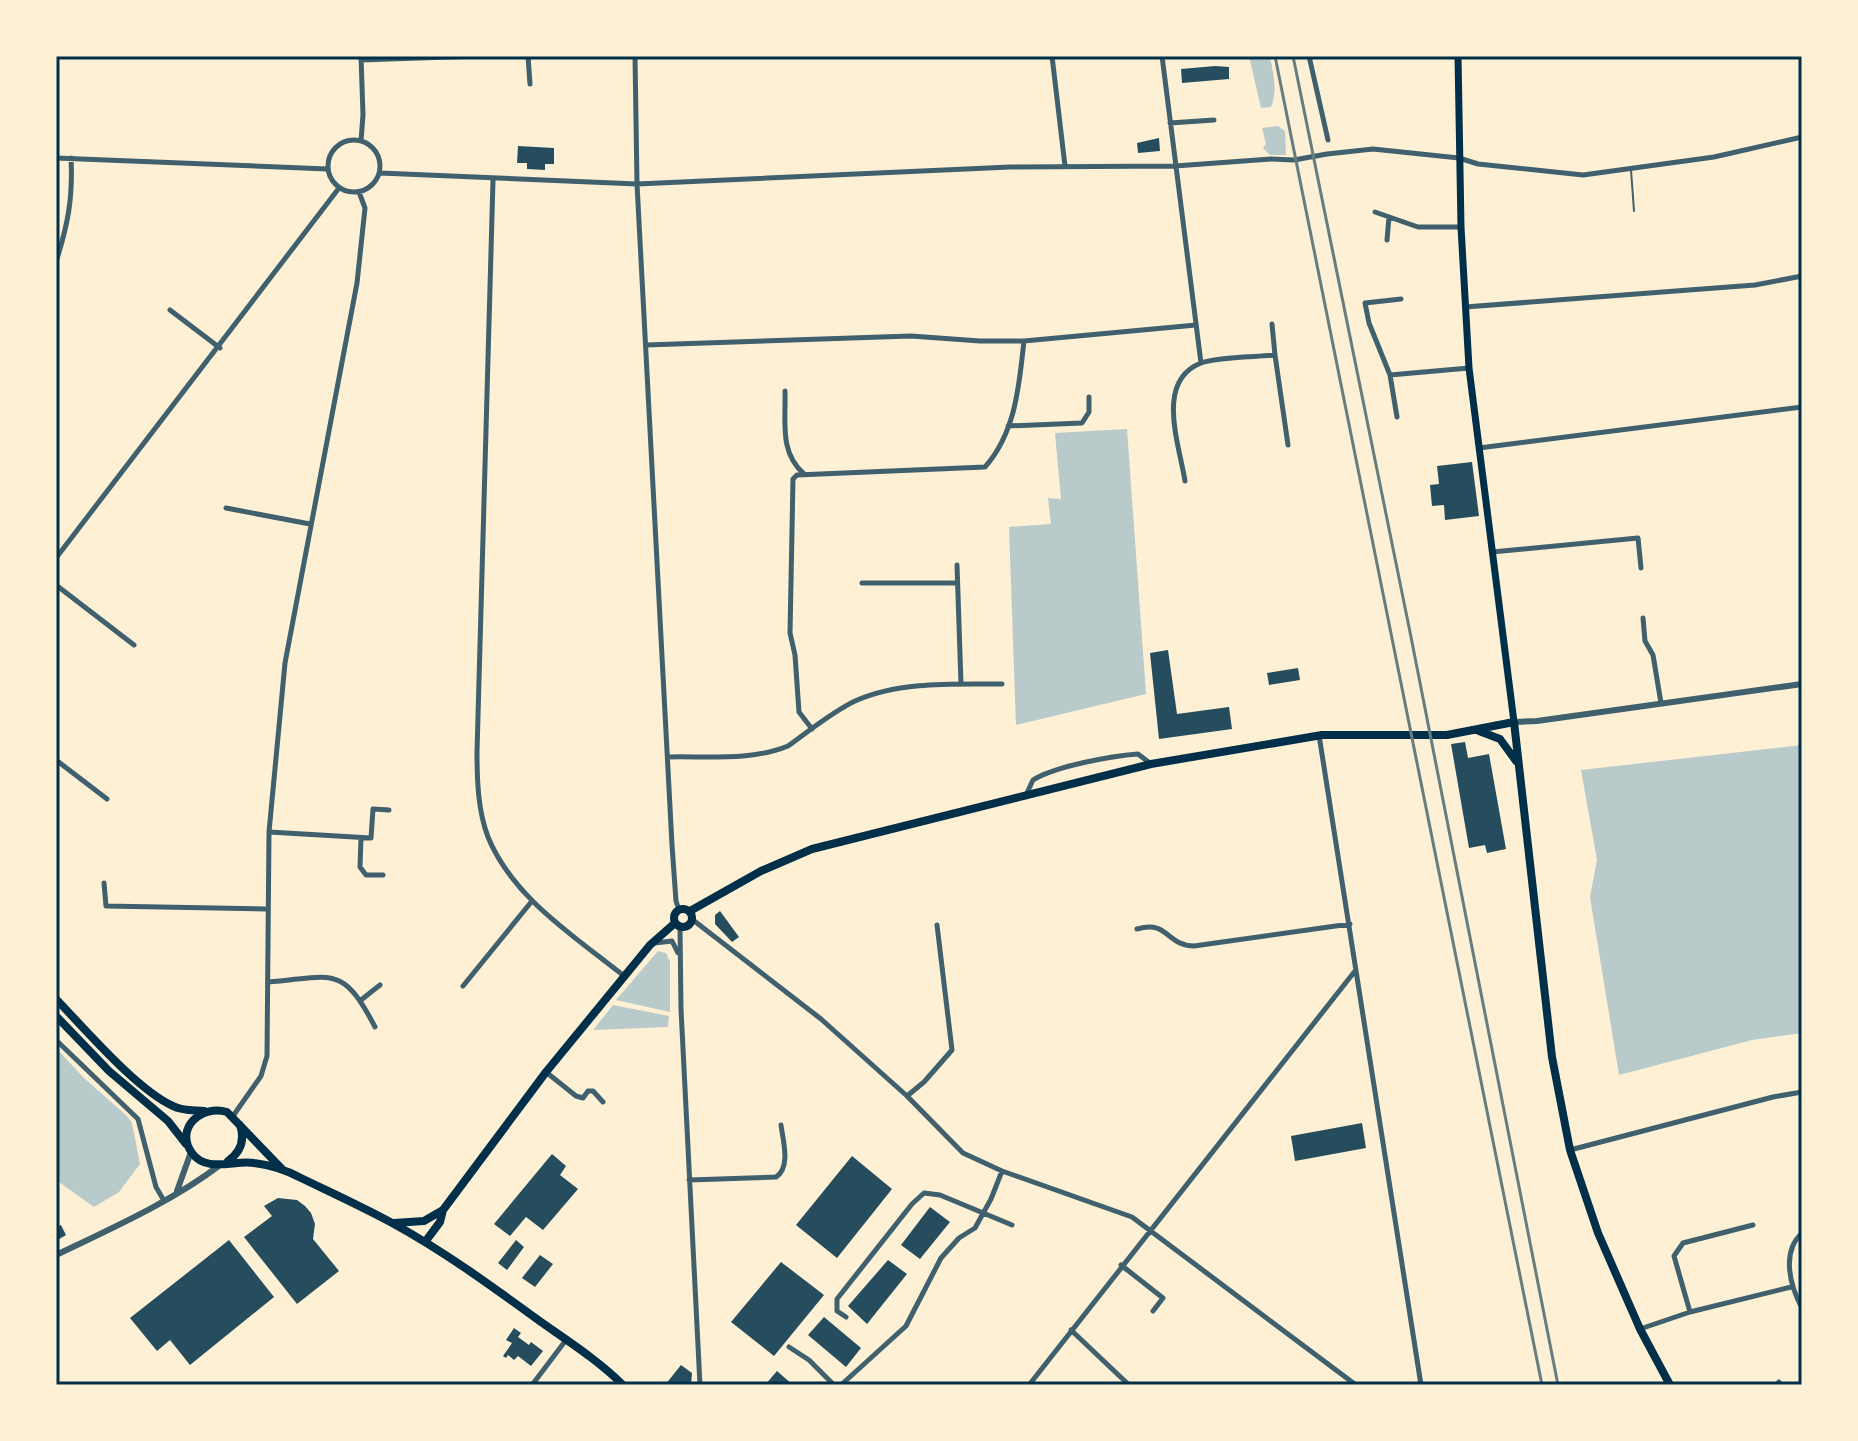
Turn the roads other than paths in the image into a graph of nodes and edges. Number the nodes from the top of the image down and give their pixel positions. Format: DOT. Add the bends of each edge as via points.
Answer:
graph roads {
  1 [pos="469,56"];
  2 [pos="478,56"];
  3 [pos="528,56"];
  4 [pos="635,56"];
  5 [pos="1052,56"];
  6 [pos="1162,56"];
  7 [pos="1309,56"];
  8 [pos="1458,56"];
  9 [pos="361,58"];
  10 [pos="530,84"];
  11 [pos="1214,120"];
  12 [pos="1170,123"];
  13 [pos="1802,137"];
  14 [pos="1328,140"];
  15 [pos="361,141"];
  16 [pos="56,158"];
  17 [pos="71,158"];
  18 [pos="1459,158"];
  19 [pos="1065,166"];
  20 [pos="1175,166"];
  21 [pos="327,169"];
  22 [pos="1631,170"];
  23 [pos="380,173"];
  24 [pos="493,180"];
  25 [pos="637,184"];
  26 [pos="339,188"];
  27 [pos="359,192"];
  28 [pos="1634,211"];
  29 [pos="1375,212"];
  30 [pos="1389,217"];
  31 [pos="1461,227"];
  32 [pos="1387,240"];
  33 [pos="56,262"];
  34 [pos="1802,276"];
  35 [pos="1401,299"];
  36 [pos="1464,307"];
  37 [pos="170,310"];
  38 [pos="1272,324"];
  39 [pos="1196,325"];
  40 [pos="1024,341"];
  41 [pos="646,345"];
  42 [pos="220,348"];
  43 [pos="1275,355"];
  44 [pos="1201,363"];
  45 [pos="1469,368"];
  46 [pos="1390,375"];
  47 [pos="785,391"];
  48 [pos="1089,397"];
  49 [pos="1802,407"];
  50 [pos="1397,417"];
  51 [pos="1008,426"];
  52 [pos="1288,445"];
  53 [pos="1479,448"];
  54 [pos="804,474"];
  55 [pos="1185,481"];
  56 [pos="226,508"];
  57 [pos="310,524"];
  58 [pos="1492,552"];
  59 [pos="56,558"];
  60 [pos="957,565"];
  61 [pos="1641,568"];
  62 [pos="862,583"];
  63 [pos="957,583"];
  64 [pos="56,585"];
  65 [pos="1643,618"];
  66 [pos="134,645"];
  67 [pos="961,684"];
  68 [pos="1002,684"];
  69 [pos="1802,684"];
  70 [pos="1661,703"];
  71 [pos="1514,722"];
  72 [pos="812,729"];
  73 [pos="1476,730"];
  74 [pos="1319,735"];
  75 [pos="668,757"];
  76 [pos="56,760"];
  77 [pos="1151,764"];
  78 [pos="1518,766"];
  79 [pos="1025,798"];
  80 [pos="107,799"];
  81 [pos="389,810"];
  82 [pos="269,832"];
  83 [pos="361,838"];
  84 [pos="383,875"];
  85 [pos="104,883"];
  86 [pos="532,901"];
  87 [pos="267,909"];
  88 [pos="679,910"];
  89 [pos="691,916"];
  90 [pos="1350,924"];
  91 [pos="677,925"];
  92 [pos="937,925"];
  93 [pos="1137,929"];
  94 [pos="650,945"];
  95 [pos="679,958"];
  96 [pos="1356,970"];
  97 [pos="624,977"];
  98 [pos="268,982"];
  99 [pos="380,985"];
  100 [pos="463,986"];
  101 [pos="56,999"];
  102 [pos="361,1000"];
  103 [pos="56,1016"];
  104 [pos="375,1027"];
  105 [pos="56,1040"];
  106 [pos="546,1072"];
  107 [pos="1802,1092"];
  108 [pos="907,1096"];
  109 [pos="603,1102"];
  110 [pos="204,1111"];
  111 [pos="236,1120"];
  112 [pos="781,1125"];
  113 [pos="190,1150"];
  114 [pos="1570,1150"];
  115 [pos="224,1163"];
  116 [pos="282,1169"];
  117 [pos="1002,1171"];
  118 [pos="689,1180"];
  119 [pos="177,1191"];
  120 [pos="163,1199"];
  121 [pos="443,1210"];
  122 [pos="983,1213"];
  123 [pos="393,1223"];
  124 [pos="1012,1225"];
  125 [pos="1753,1225"];
  126 [pos="1150,1229"];
  127 [pos="1802,1233"];
  128 [pos="425,1242"];
  129 [pos="56,1255"];
  130 [pos="1121,1265"];
  131 [pos="1791,1287"];
  132 [pos="1802,1308"];
  133 [pos="1153,1311"];
  134 [pos="1690,1312"];
  135 [pos="846,1317"];
  136 [pos="1640,1329"];
  137 [pos="1071,1330"];
  138 [pos="566,1340"];
  139 [pos="789,1347"];
  140 [pos="532,1385"];
  141 [pos="623,1385"];
  142 [pos="700,1385"];
  143 [pos="834,1385"];
  144 [pos="841,1385"];
  145 [pos="1029,1385"];
  146 [pos="1129,1385"];
  147 [pos="1356,1385"];
  148 [pos="1421,1385"];
  149 [pos="1670,1385"];
  1 -- 2 [label="street"];
  1 -- 9 [label="street"];
  3 -- 10 [label="street"];
  4 -- 25 [label="street"];
  5 -- 19 [label="street"];
  6 -- 12 [label="street"];
  7 -- 14 [label="street"];
  8 -- 18 [label="main road"];
  9 -- 15 [label="street"];
  11 -- 12 [label="street"];
  12 -- 20 [label="street"];
  13 -- 22 [label="street"];
  15 -- 21 [label="street" via="336,146"];
  15 -- 23 [label="street" via="374,149"];
  16 -- 17 [label="street"];
  17 -- 21 [label="street"];
  17 -- 33 [label="street" via="69,222"];
  18 -- 20 [label="street" via="1360,149 1294,160"];
  18 -- 22 [label="street" via="1583,175"];
  18 -- 31 [label="main road"];
  19 -- 20 [label="street"];
  19 -- 25 [label="street"];
  20 -- 39 [label="street"];
  21 -- 26 [label="street"];
  22 -- 28 [label="lane"];
  23 -- 24 [label="street"];
  23 -- 27 [label="street"];
  24 -- 25 [label="street"];
  24 -- 86 [label="street" via="477,777 487,834 507,872"];
  25 -- 41 [label="street"];
  26 -- 27 [label="street"];
  26 -- 42 [label="street"];
  27 -- 57 [label="street" via="365,208 357,283"];
  29 -- 30 [label="street"];
  30 -- 31 [label="street" via="1418,227"];
  30 -- 32 [label="street"];
  31 -- 36 [label="main road"];
  34 -- 36 [label="street" via="1755,285"];
  35 -- 46 [label="street" via="1365,303"];
  36 -- 45 [label="main road"];
  37 -- 42 [label="street"];
  38 -- 43 [label="street"];
  39 -- 40 [label="street"];
  39 -- 44 [label="street"];
  40 -- 41 [label="street" via="911,336"];
  40 -- 51 [label="street" via="1018,398"];
  41 -- 75 [label="street"];
  42 -- 59 [label="street"];
  43 -- 44 [label="street"];
  43 -- 52 [label="street"];
  44 -- 55 [label="street" via="1179,378 1172,397"];
  45 -- 46 [label="street"];
  45 -- 53 [label="main road"];
  46 -- 50 [label="street"];
  47 -- 54 [label="street" via="786,448"];
  48 -- 51 [label="street" via="1082,423"];
  49 -- 53 [label="street"];
  51 -- 54 [label="street" via="992,460 977,470"];
  53 -- 58 [label="main road"];
  54 -- 72 [label="street" via="792,482 790,633 799,712"];
  56 -- 57 [label="street"];
  57 -- 82 [label="street" via="285,663"];
  58 -- 61 [label="street" via="1638,538"];
  58 -- 71 [label="main road"];
  60 -- 63 [label="street"];
  62 -- 63 [label="street"];
  63 -- 67 [label="street"];
  64 -- 66 [label="street"];
  65 -- 70 [label="street"];
  67 -- 68 [label="street"];
  67 -- 72 [label="street" via="897,689 855,701"];
  69 -- 70 [label="street"];
  70 -- 71 [label="street"];
  71 -- 73 [label="main road"];
  71 -- 78 [label="main road"];
  72 -- 75 [label="street" via="769,752"];
  73 -- 74 [label="main road" via="1447,735"];
  73 -- 78 [label="main road" via="1500,739"];
  74 -- 77 [label="main road"];
  74 -- 90 [label="street"];
  75 -- 88 [label="street"];
  76 -- 80 [label="street"];
  77 -- 79 [label="main road"];
  77 -- 79 [label="street" via="1129,754 1051,772 1033,780"];
  78 -- 114 [label="main road" via="1552,1057"];
  79 -- 89 [label="main road" via="812,849 761,871"];
  81 -- 83 [label="street" via="373,809 371,838"];
  82 -- 83 [label="street"];
  82 -- 87 [label="street"];
  83 -- 84 [label="street" via="360,867 366,875"];
  85 -- 87 [label="street" via="106,906"];
  86 -- 97 [label="street"];
  86 -- 100 [label="street"];
  87 -- 98 [label="street"];
  88 -- 89 [label="main road"];
  88 -- 91 [label="main road"];
  89 -- 91 [label="main road" via="688,927"];
  89 -- 108 [label="street" via="821,1019"];
  90 -- 93 [label="street" via="1194,946 1183,946 1151,925"];
  90 -- 96 [label="street"];
  91 -- 94 [label="main road"];
  91 -- 95 [label="street"];
  92 -- 108 [label="street" via="952,1050"];
  94 -- 95 [label="street" via="672,941"];
  94 -- 97 [label="main road"];
  95 -- 118 [label="street"];
  96 -- 126 [label="street"];
  96 -- 148 [label="street"];
  97 -- 106 [label="main road"];
  98 -- 102 [label="street" via="321,976 347,983"];
  98 -- 111 [label="street" via="267,1056"];
  99 -- 102 [label="street"];
  101 -- 110 [label="main road" via="160,1098 180,1109"];
  102 -- 104 [label="street"];
  103 -- 113 [label="main road" via="168,1121"];
  105 -- 120 [label="street" via="138,1119"];
  106 -- 109 [label="street" via="576,1096 593,1091"];
  106 -- 121 [label="main road"];
  107 -- 114 [label="street"];
  108 -- 117 [label="street" via="963,1153"];
  110 -- 111 [label="main road" via="219,1109"];
  110 -- 113 [label="main road" via="191,1123"];
  111 -- 115 [label="main road" via="240,1149"];
  111 -- 116 [label="main road"];
  112 -- 118 [label="street" via="781,1175"];
  113 -- 115 [label="main road" via="204,1163"];
  113 -- 119 [label="street"];
  114 -- 136 [label="main road" via="1598,1233"];
  115 -- 116 [label="main road"];
  115 -- 119 [label="street"];
  116 -- 123 [label="main road"];
  117 -- 122 [label="street"];
  117 -- 126 [label="street" via="1132,1217"];
  118 -- 142 [label="street"];
  119 -- 120 [label="street"];
  120 -- 129 [label="street"];
  121 -- 123 [label="main road" via="424,1221"];
  121 -- 128 [label="main road"];
  122 -- 124 [label="street"];
  122 -- 135 [label="street" via="924,1193 837,1299 837,1311"];
  122 -- 144 [label="street" via="975,1228 941,1258 906,1326"];
  123 -- 128 [label="main road"];
  125 -- 134 [label="street" via="1683,1243 1674,1256"];
  126 -- 130 [label="street"];
  126 -- 147 [label="street"];
  127 -- 131 [label="street" via="1790,1259"];
  128 -- 138 [label="main road"];
  130 -- 133 [label="street" via="1163,1298"];
  130 -- 137 [label="street"];
  131 -- 132 [label="street"];
  131 -- 134 [label="street"];
  134 -- 136 [label="street"];
  136 -- 149 [label="main road"];
  137 -- 145 [label="street"];
  137 -- 146 [label="street"];
  138 -- 140 [label="street"];
  138 -- 141 [label="main road"];
  139 -- 143 [label="street"];
}
